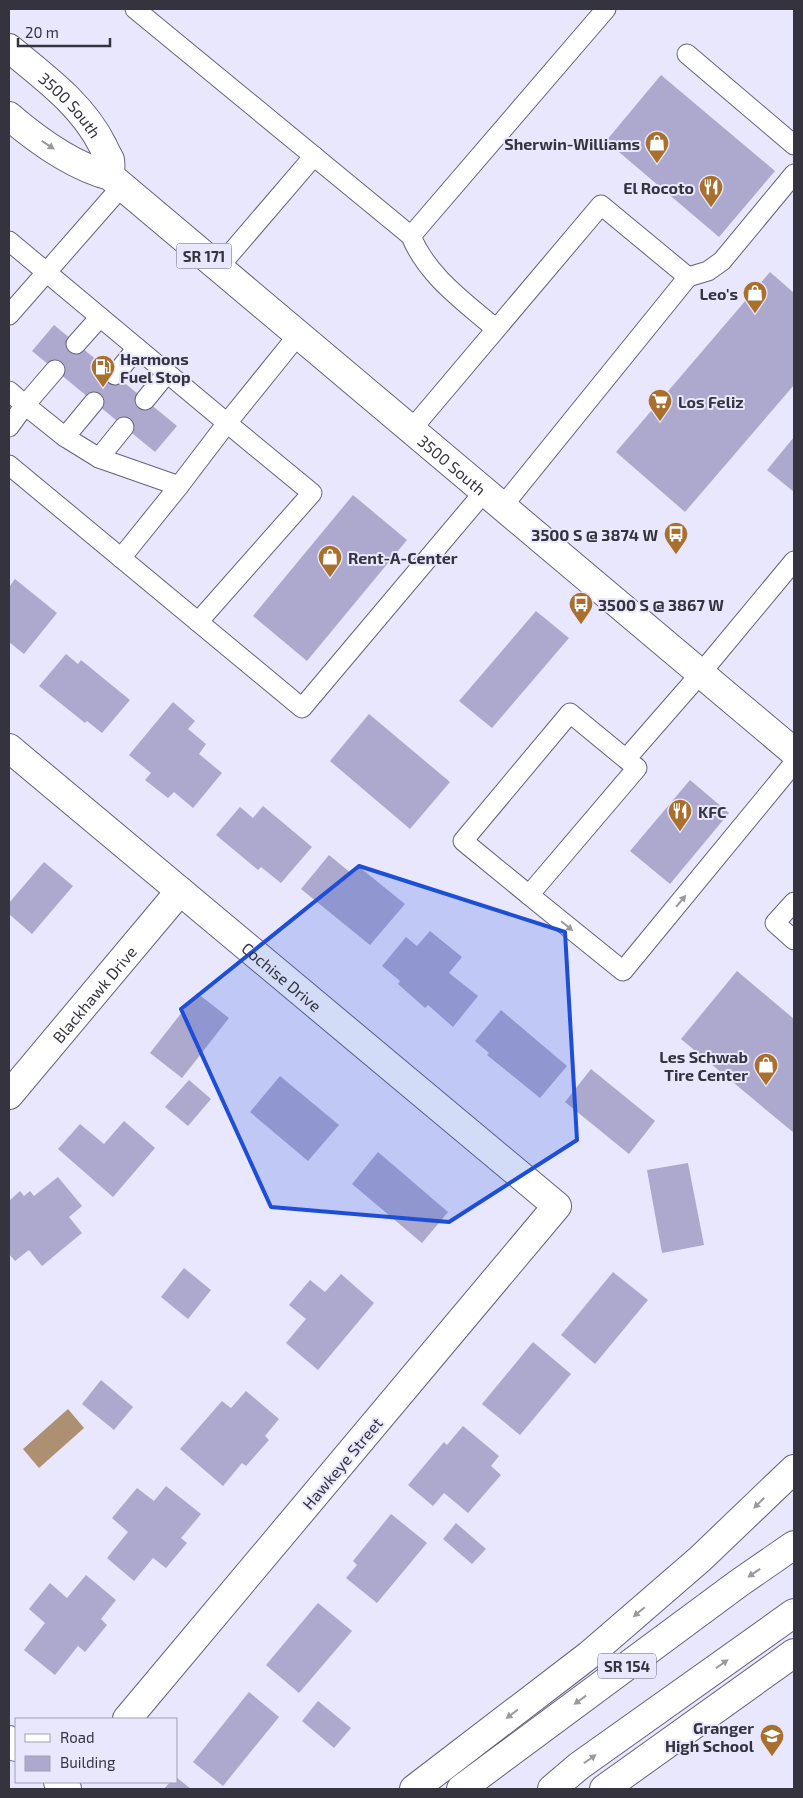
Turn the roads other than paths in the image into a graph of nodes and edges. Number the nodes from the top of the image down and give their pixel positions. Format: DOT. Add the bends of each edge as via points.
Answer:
graph roads {
  1 [pos="136,9"];
  2 [pos="606,9"];
  3 [pos="9,48"];
  4 [pos="687,54"];
  5 [pos="9,116"];
  6 [pos="794,145"];
  7 [pos="314,156"];
  8 [pos="794,174"];
  9 [pos="116,181"];
  10 [pos="412,236"];
  11 [pos="9,241"];
  12 [pos="218,268"];
  13 [pos="47,273"];
  14 [pos="688,277"];
  15 [pos="9,315"];
  16 [pos="100,318"];
  17 [pos="496,329"];
  18 [pos="298,335"];
  19 [pos="76,344"];
  20 [pos="137,348"];
  21 [pos="55,370"];
  22 [pos="167,373"];
  23 [pos="115,375"];
  24 [pos="9,391"];
  25 [pos="145,400"];
  26 [pos="94,402"];
  27 [pos="25,405"];
  28 [pos="227,423"];
  29 [pos="9,427"];
  30 [pos="124,427"];
  31 [pos="411,430"];
  32 [pos="65,437"];
  33 [pos="99,458"];
  34 [pos="9,465"];
  35 [pos="180,486"];
  36 [pos="493,500"];
  37 [pos="121,558"];
  38 [pos="794,561"];
  39 [pos="198,622"];
  40 [pos="700,674"];
  41 [pos="9,748"];
  42 [pos="794,752"];
  43 [pos="626,759"];
  44 [pos="794,763"];
  45 [pos="180,891"];
  46 [pos="529,895"];
  47 [pos="794,902"];
  48 [pos="794,940"];
  49 [pos="9,1095"];
  50 [pos="557,1206"];
  51 [pos="794,1469"];
  52 [pos="794,1545"];
  53 [pos="794,1613"];
  54 [pos="794,1653"];
  55 [pos="128,1718"];
  56 [pos="414,1789"];
  57 [pos="461,1789"];
  58 [pos="552,1789"];
  59 [pos="604,1789"];
  1 -- 7 [label="lane"];
  2 -- 10 [label="lane"];
  3 -- 9 [label="main road, 3500 South" via="56,87 86,119 110,160"];
  4 -- 6 [label="lane"];
  5 -- 9 [label="main road, 3500 South / SR 171, one-way" via="67,158"];
  7 -- 10 [label="lane"];
  7 -- 12 [label="lane"];
  8 -- 14 [label="lane" via="722,262 708,271"];
  9 -- 12 [label="main road, 3500 South / SR 171"];
  9 -- 13 [label="lane"];
  10 -- 17 [label="lane" via="430,269"];
  11 -- 13 [label="lane"];
  12 -- 18 [label="main road, 3500 South / SR 171"];
  13 -- 15 [label="lane"];
  13 -- 16 [label="lane"];
  14 -- 17 [label="lane" via="601,205"];
  14 -- 36 [label="lane"];
  16 -- 19 [label="lane"];
  16 -- 20 [label="lane"];
  17 -- 31 [label="lane"];
  18 -- 28 [label="lane"];
  18 -- 31 [label="main road, 3500 South / SR 171"];
  20 -- 22 [label="lane"];
  20 -- 23 [label="lane"];
  21 -- 27 [label="lane"];
  22 -- 25 [label="lane"];
  22 -- 28 [label="lane"];
  24 -- 27 [label="lane"];
  26 -- 32 [label="lane"];
  27 -- 29 [label="lane"];
  27 -- 32 [label="lane"];
  28 -- 35 [label="lane"];
  28 -- 39 [label="lane" via="312,493"];
  30 -- 33 [label="lane"];
  31 -- 36 [label="main road, 3500 South / SR 171"];
  32 -- 33 [label="lane"];
  33 -- 35 [label="lane"];
  34 -- 37 [label="lane"];
  35 -- 37 [label="lane"];
  36 -- 39 [label="lane" via="302,708"];
  36 -- 40 [label="main road, 3500 South / SR 171"];
  37 -- 39 [label="lane"];
  38 -- 40 [label="lane"];
  40 -- 42 [label="main road, 3500 South / SR 171"];
  40 -- 43 [label="lane"];
  41 -- 45 [label="main road, Cochise Drive"];
  43 -- 46 [label="lane" via="637,768"];
  43 -- 46 [label="lane" via="570,713 463,841"];
  46 -- 44 [label="lane, one-way" via="623,971"];
  45 -- 49 [label="main road, Blackhawk Drive"];
  45 -- 50 [label="main road, Cochise Drive"];
  47 -- 48 [label="lane" via="775,923"];
  50 -- 55 [label="main road, Hawkeye Street"];
  51 -- 56 [label="main road, one-way" via="700,1559 617,1631"];
  52 -- 57 [label="main road, SR 154, one-way"];
  58 -- 53 [label="main road, one-way" via="579,1766"];
  54 -- 59 [label="main road"];
}
